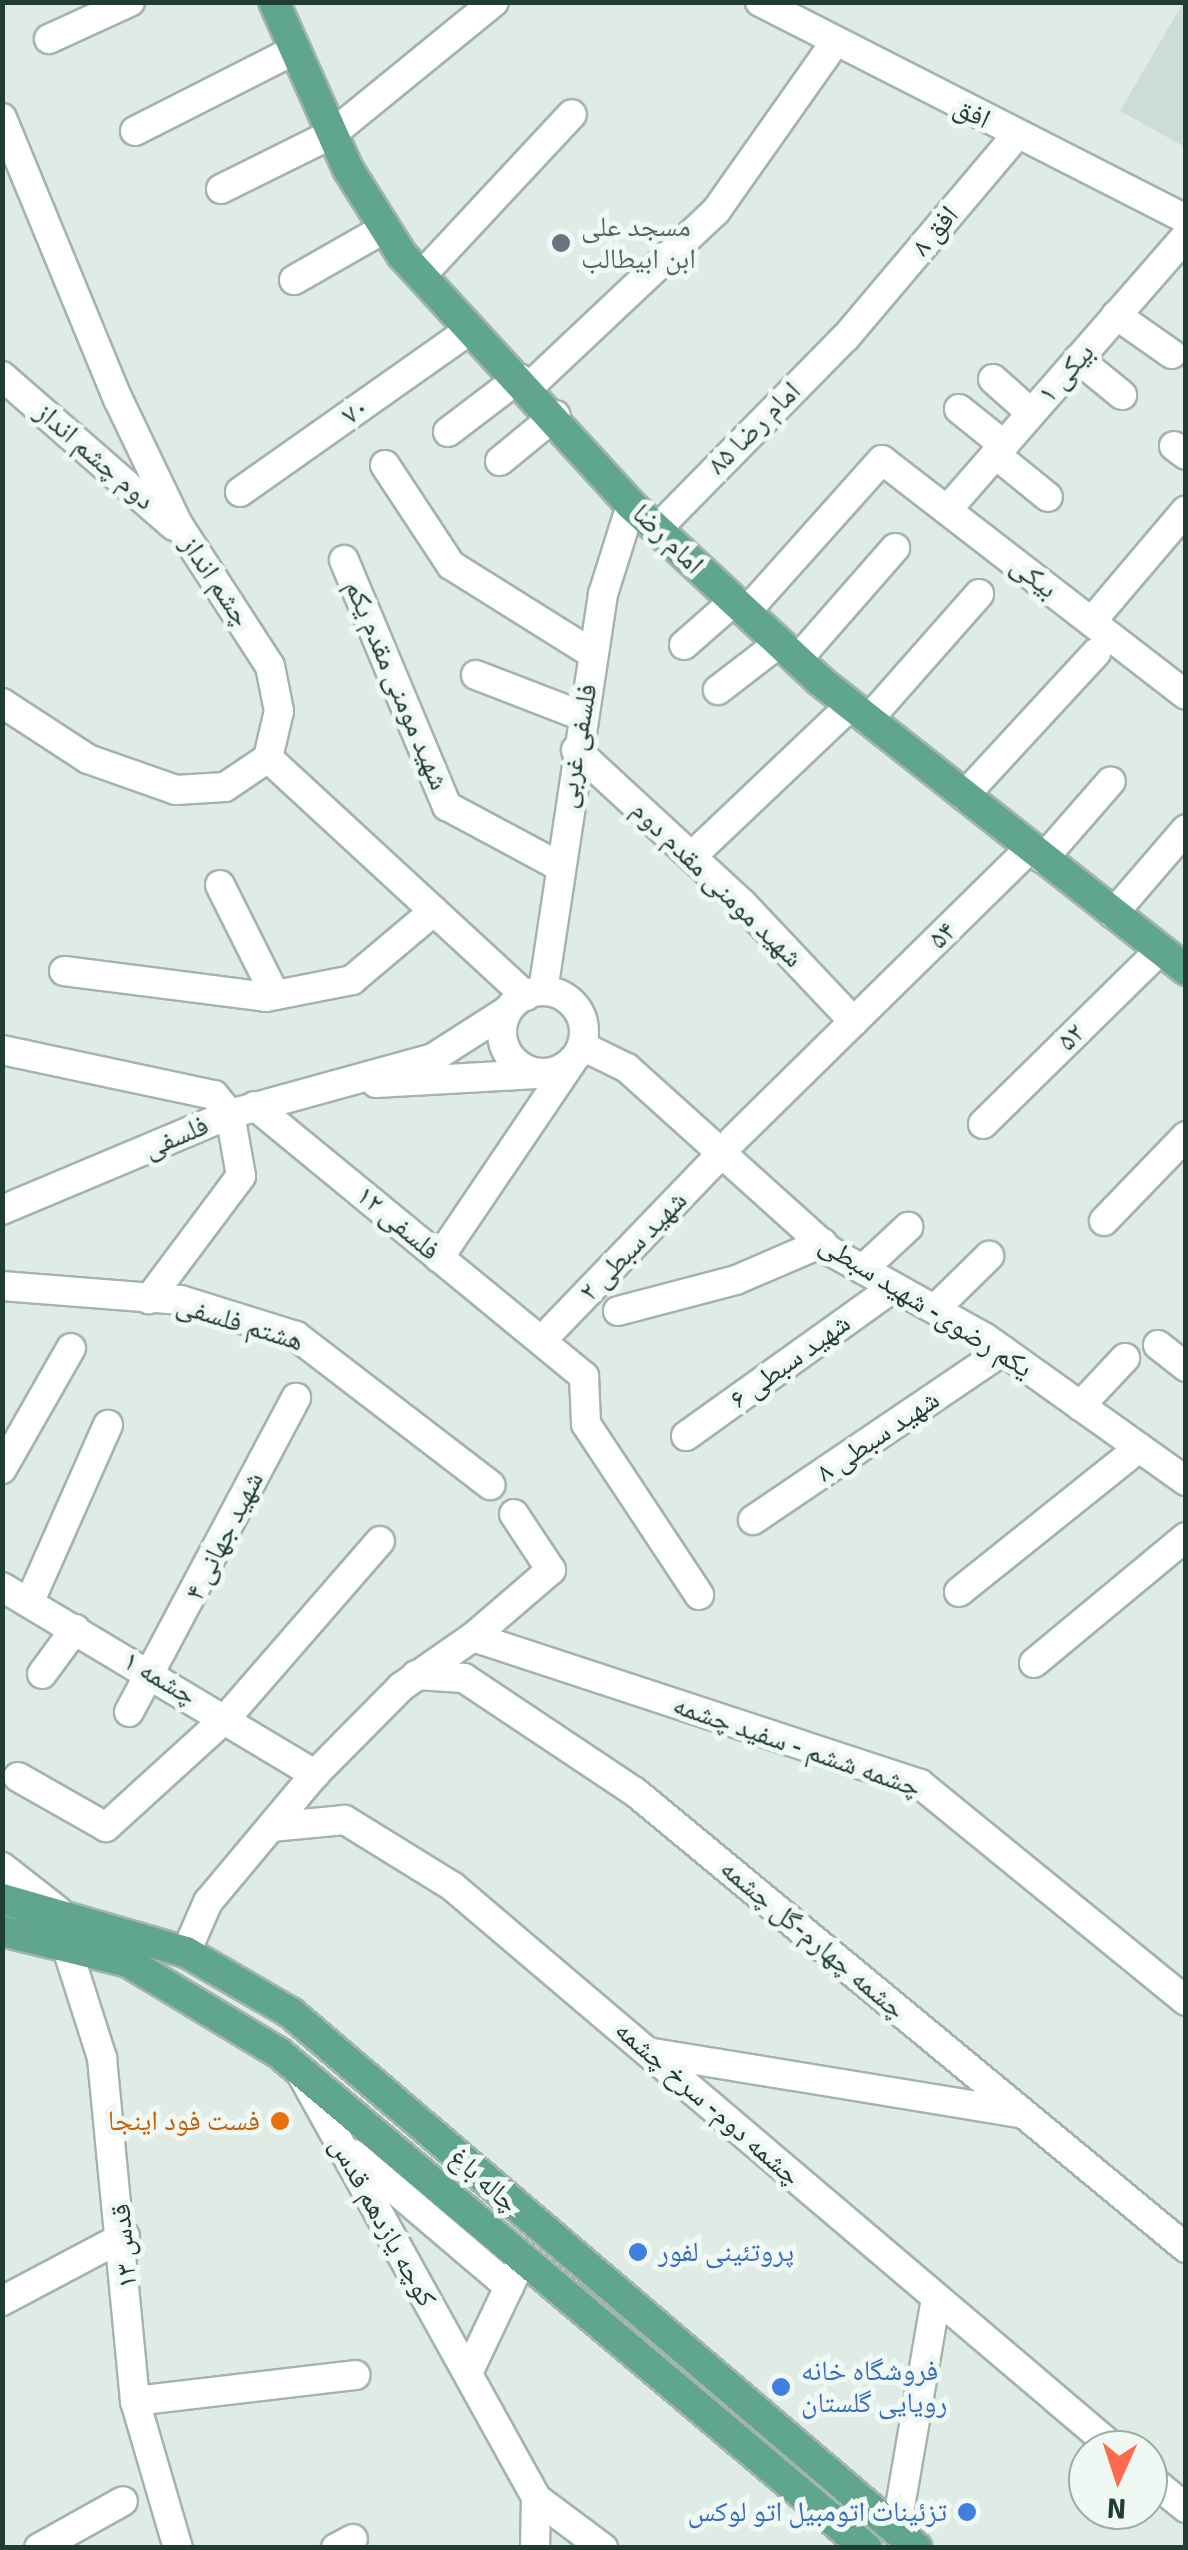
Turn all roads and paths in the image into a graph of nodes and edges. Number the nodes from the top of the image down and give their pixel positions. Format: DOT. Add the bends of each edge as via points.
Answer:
graph roads {
  1 [pos="130,2"];
  2 [pos="274,2"];
  3 [pos="494,2"];
  4 [pos="760,2"];
  5 [pos="49,38"];
  6 [pos="834,45"];
  7 [pos="295,50"];
  8 [pos="2,93"];
  9 [pos="572,114"];
  10 [pos="7,126"];
  11 [pos="135,131"];
  12 [pos="332,134"];
  13 [pos="1016,135"];
  14 [pos="221,189"];
  15 [pos="1186,219"];
  16 [pos="385,228"];
  17 [pos="1186,236"];
  18 [pos="421,276"];
  19 [pos="294,280"];
  20 [pos="1116,315"];
  21 [pos="853,328"];
  22 [pos="470,330"];
  23 [pos="1172,354"];
  24 [pos="1078,359"];
  25 [pos="2,376"];
  26 [pos="993,379"];
  27 [pos="523,383"];
  28 [pos="1122,396"];
  29 [pos="959,410"];
  30 [pos="1031,413"];
  31 [pos="556,415"];
  32 [pos="448,432"];
  33 [pos="1000,450"];
  34 [pos="500,461"];
  35 [pos="386,464"];
  36 [pos="240,492"];
  37 [pos="1048,496"];
  38 [pos="631,504"];
  39 [pos="947,510"];
  40 [pos="1186,510"];
  41 [pos="657,529"];
  42 [pos="187,536"];
  43 [pos="894,548"];
  44 [pos="344,560"];
  45 [pos="979,594"];
  46 [pos="740,607"];
  47 [pos="1092,621"];
  48 [pos="684,645"];
  49 [pos="788,651"];
  50 [pos="1096,652"];
  51 [pos="593,654"];
  52 [pos="476,675"];
  53 [pos="718,690"];
  54 [pos="1186,694"];
  55 [pos="2,703"];
  56 [pos="860,712"];
  57 [pos="582,716"];
  58 [pos="576,750"];
  59 [pos="268,758"];
  60 [pos="1111,781"];
  61 [pos="964,796"];
  62 [pos="1186,829"];
  63 [pos="1037,854"];
  64 [pos="692,856"];
  65 [pos="557,865"];
  66 [pos="220,885"];
  67 [pos="434,911"];
  68 [pos="1114,914"];
  69 [pos="1160,950"];
  70 [pos="1186,970"];
  71 [pos="64,971"];
  72 [pos="276,995"];
  73 [pos="526,999"];
  74 [pos="854,1022"];
  75 [pos="2,1050"];
  76 [pos="576,1054"];
  77 [pos="542,1074"];
  78 [pos="355,1082"];
  79 [pos="242,1110"];
  80 [pos="982,1124"];
  81 [pos="1186,1136"];
  82 [pos="728,1146"];
  83 [pos="2,1210"];
  84 [pos="1104,1221"];
  85 [pos="908,1227"];
  86 [pos="822,1243"];
  87 [pos="988,1256"];
  88 [pos="440,1258"];
  89 [pos="864,1269"];
  90 [pos="2,1286"];
  91 [pos="894,1287"];
  92 [pos="150,1299"];
  93 [pos="934,1309"];
  94 [pos="618,1311"];
  95 [pos="542,1340"];
  96 [pos="1158,1345"];
  97 [pos="71,1348"];
  98 [pos="1003,1351"];
  99 [pos="1126,1358"];
  100 [pos="1186,1366"];
  101 [pos="296,1398"];
  102 [pos="1080,1406"];
  103 [pos="108,1424"];
  104 [pos="686,1436"];
  105 [pos="1139,1448"];
  106 [pos="2,1469"];
  107 [pos="1186,1481"];
  108 [pos="490,1485"];
  109 [pos="514,1514"];
  110 [pos="754,1520"];
  111 [pos="1186,1537"];
  112 [pos="380,1540"];
  113 [pos="2,1587"];
  114 [pos="958,1592"];
  115 [pos="699,1595"];
  116 [pos="29,1603"];
  117 [pos="76,1629"];
  118 [pos="473,1636"];
  119 [pos="1034,1663"];
  120 [pos="42,1674"];
  121 [pos="153,1674"];
  122 [pos="416,1675"];
  123 [pos="129,1712"];
  124 [pos="227,1717"];
  125 [pos="315,1774"];
  126 [pos="18,1778"];
  127 [pos="271,1827"];
  128 [pos="2,1867"];
  129 [pos="2,1899"];
  130 [pos="57,1910"];
  131 [pos="2,1932"];
  132 [pos="66,1946"];
  133 [pos="186,1952"];
  134 [pos="1186,2001"];
  135 [pos="652,2053"];
  136 [pos="300,2069"];
  137 [pos="1024,2114"];
  138 [pos="336,2140"];
  139 [pos="125,2236"];
  140 [pos="1186,2248"];
  141 [pos="524,2256"];
  142 [pos="509,2287"];
  143 [pos="936,2299"];
  144 [pos="2,2302"];
  145 [pos="468,2373"];
  146 [pos="354,2376"];
  147 [pos="135,2402"];
  148 [pos="1092,2430"];
  149 [pos="536,2498"];
  150 [pos="123,2501"];
  151 [pos="907,2539"];
  152 [pos="40,2548"];
  153 [pos="178,2548"];
  154 [pos="535,2548"];
  155 [pos="604,2548"];
  156 [pos="866,2548"];
  1 -- 5 [label="street"];
  2 -- 7 [label="main road, امام رضا"];
  3 -- 12 [label="street"];
  4 -- 6 [label="street, افق"];
  6 -- 13 [label="street, افق"];
  6 -- 27 [label="street" via="716,212"];
  7 -- 11 [label="street"];
  7 -- 12 [label="main road, امام رضا"];
  8 -- 10 [label="street, چشم انداز"];
  9 -- 18 [label="street"];
  10 -- 42 [label="street, چشم انداز" via="118,399"];
  12 -- 14 [label="street"];
  12 -- 16 [label="main road, امام رضا"];
  13 -- 15 [label="street, افق"];
  13 -- 21 [label="street, افق ۸"];
  16 -- 18 [label="main road, امام رضا"];
  16 -- 19 [label="street"];
  17 -- 20 [label="street, ۱ بیکی"];
  18 -- 22 [label="main road, امام رضا"];
  20 -- 23 [label="street"];
  20 -- 24 [label="street, ۱ بیکی"];
  21 -- 41 [label="street, امام رضا ۸۵"];
  22 -- 27 [label="main road, امام رضا"];
  22 -- 36 [label="street, ۷۰"];
  24 -- 28 [label="street"];
  24 -- 30 [label="street, ۱ بیکی"];
  25 -- 42 [label="street, دوم چشم انداز"];
  26 -- 30 [label="street"];
  27 -- 31 [label="main road, امام رضا"];
  27 -- 32 [label="street"];
  29 -- 33 [label="street"];
  30 -- 33 [label="street, ۱ بیکی"];
  31 -- 34 [label="street"];
  31 -- 38 [label="main road, امام رضا"];
  33 -- 37 [label="street"];
  33 -- 39 [label="street, ۱ بیکی"];
  35 -- 51 [label="street" via="450,565"];
  38 -- 41 [label="main road, امام رضا"];
  38 -- 51 [label="street, فلسفی غربی"];
  39 -- 46 [label="street, بیکی" via="882,460"];
  39 -- 47 [label="street, بیکی"];
  40 -- 47 [label="street"];
  41 -- 46 [label="main road, امام رضا"];
  42 -- 59 [label="street, چشم انداز" via="270,666 280,711"];
  43 -- 49 [label="street"];
  44 -- 65 [label="street, شهید مومنی مقدم یکم" via="447,806"];
  45 -- 56 [label="street"];
  46 -- 48 [label="street"];
  46 -- 49 [label="main road, امام رضا"];
  47 -- 54 [label="street, بیکی"];
  49 -- 53 [label="street"];
  49 -- 56 [label="main road, امام رضا"];
  50 -- 61 [label="street"];
  51 -- 57 [label="street, فلسفی غربی"];
  52 -- 57 [label="street"];
  55 -- 59 [label="street" via="88,759 176,790 226,787"];
  56 -- 61 [label="main road, امام رضا"];
  56 -- 64 [label="street"];
  57 -- 58 [label="street, فلسفی غربی"];
  58 -- 64 [label="street, شهید مومنی مقدم دوم"];
  58 -- 65 [label="street, فلسفی غربی"];
  59 -- 67 [label="street"];
  60 -- 63 [label="street, ۵۴"];
  61 -- 63 [label="main road, امام رضا"];
  62 -- 68 [label="street"];
  63 -- 68 [label="main road, امام رضا"];
  63 -- 74 [label="street, ۵۴"];
  64 -- 74 [label="street, شهید مومنی مقدم دوم"];
  65 -- 73 [label="street, فلسفی غربی"];
  66 -- 72 [label="street"];
  67 -- 72 [label="street" via="352,980"];
  67 -- 73 [label="street"];
  68 -- 69 [label="main road, امام رضا"];
  69 -- 70 [label="main road, امام رضا"];
  69 -- 80 [label="street, ۵۲"];
  71 -- 72 [label="street"];
  73 -- 76 [label="street" via="574,1005"];
  73 -- 77 [label="street, فلسفی غربی" via="505,1050"];
  73 -- 78 [label="street" via="434,1058"];
  74 -- 82 [label="street, ۵۴"];
  75 -- 79 [label="street, ۱۲ فلسفی" via="214,1095"];
  76 -- 77 [label="street"];
  76 -- 82 [label="street, یکم رضوی- شهید سبطی" via="627,1068"];
  76 -- 88 [label="street"];
  77 -- 78 [label="street"];
  78 -- 79 [label="street, فلسفی"];
  79 -- 83 [label="street, فلسفی"];
  79 -- 88 [label="street, ۱۲ فلسفی"];
  79 -- 92 [label="street" via="240,1176"];
  81 -- 84 [label="street"];
  82 -- 86 [label="street, یکم رضوی- شهید سبطی"];
  82 -- 95 [label="street, ۲ شهید سبطی"];
  85 -- 89 [label="street"];
  86 -- 89 [label="street, یکم رضوی- شهید سبطی"];
  86 -- 94 [label="street" via="736,1280"];
  87 -- 93 [label="street"];
  88 -- 95 [label="street, ۱۲ فلسفی"];
  89 -- 91 [label="street, یکم رضوی- شهید سبطی"];
  90 -- 92 [label="street, هشتم فلسفی"];
  91 -- 93 [label="street, یکم رضوی- شهید سبطی"];
  91 -- 104 [label="street, ۶ شهید سبطی"];
  92 -- 108 [label="street, هشتم فلسفی" via="296,1336"];
  93 -- 98 [label="street, یکم رضوی- شهید سبطی"];
  95 -- 115 [label="street, ۱۲ فلسفی" via="584,1376 586,1424"];
  96 -- 100 [label="street"];
  97 -- 106 [label="street"];
  98 -- 102 [label="street, یکم رضوی- شهید سبطی"];
  98 -- 110 [label="street, ۸ شهید سبطی"];
  99 -- 102 [label="street"];
  101 -- 121 [label="street, ۴ شهید جهانی"];
  102 -- 105 [label="street, یکم رضوی- شهید سبطی"];
  103 -- 116 [label="street"];
  105 -- 107 [label="street, یکم رضوی- شهید سبطی"];
  105 -- 114 [label="street"];
  109 -- 118 [label="street" via="551,1570"];
  111 -- 119 [label="street"];
  112 -- 124 [label="street"];
  113 -- 116 [label="street, چشمه ۱"];
  116 -- 117 [label="street, چشمه ۱"];
  117 -- 120 [label="street"];
  117 -- 121 [label="street, چشمه ۱"];
  118 -- 122 [label="street"];
  118 -- 134 [label="street, چشمه ششم - سفید چشمه" via="920,1784"];
  121 -- 123 [label="street, ۴ شهید جهانی"];
  121 -- 124 [label="street, چشمه ۱"];
  122 -- 125 [label="street"];
  122 -- 137 [label="street, چشمه چهارم-گل چشمه" via="464,1678 635,1792"];
  124 -- 125 [label="street, چشمه ۱"];
  124 -- 126 [label="street" via="106,1827"];
  125 -- 127 [label="street"];
  127 -- 133 [label="street" via="208,1902"];
  127 -- 135 [label="street, چشمه دوم- سرخ چشمه" via="345,1820 452,1886"];
  128 -- 130 [label="street"];
  129 -- 130 [label="main road, چاله باغ"];
  130 -- 133 [label="main road, چاله باغ"];
  131 -- 132 [label="main road, چاله باغ"];
  132 -- 136 [label="main road, چاله باغ" via="128,1962"];
  132 -- 139 [label="street, قدس ۱۳" via="102,2058"];
  133 -- 151 [label="main road, چاله باغ" via="291,2014"];
  135 -- 137 [label="street"];
  135 -- 143 [label="street, چشمه دوم- سرخ چشمه"];
  136 -- 138 [label="street, کوچه یازدهم قدس"];
  136 -- 141 [label="main road, چاله باغ"];
  137 -- 140 [label="street, چشمه چهارم-گل چشمه"];
  138 -- 142 [label="street"];
  138 -- 145 [label="street, کوچه یازدهم قدس"];
  139 -- 144 [label="street"];
  139 -- 147 [label="street, قدس ۱۳"];
  141 -- 142 [label="street"];
  141 -- 156 [label="main road, چاله باغ"];
  142 -- 145 [label="street"];
  143 -- 148 [label="street, چشمه دوم- سرخ چشمه"];
  143 -- 151 [label="street"];
  145 -- 149 [label="street, کوچه یازدهم قدس"];
  146 -- 147 [label="street"];
  147 -- 153 [label="street, قدس ۱۳"];
  149 -- 154 [label="street"];
  149 -- 155 [label="street"];
  150 -- 152 [label="street"];
}
